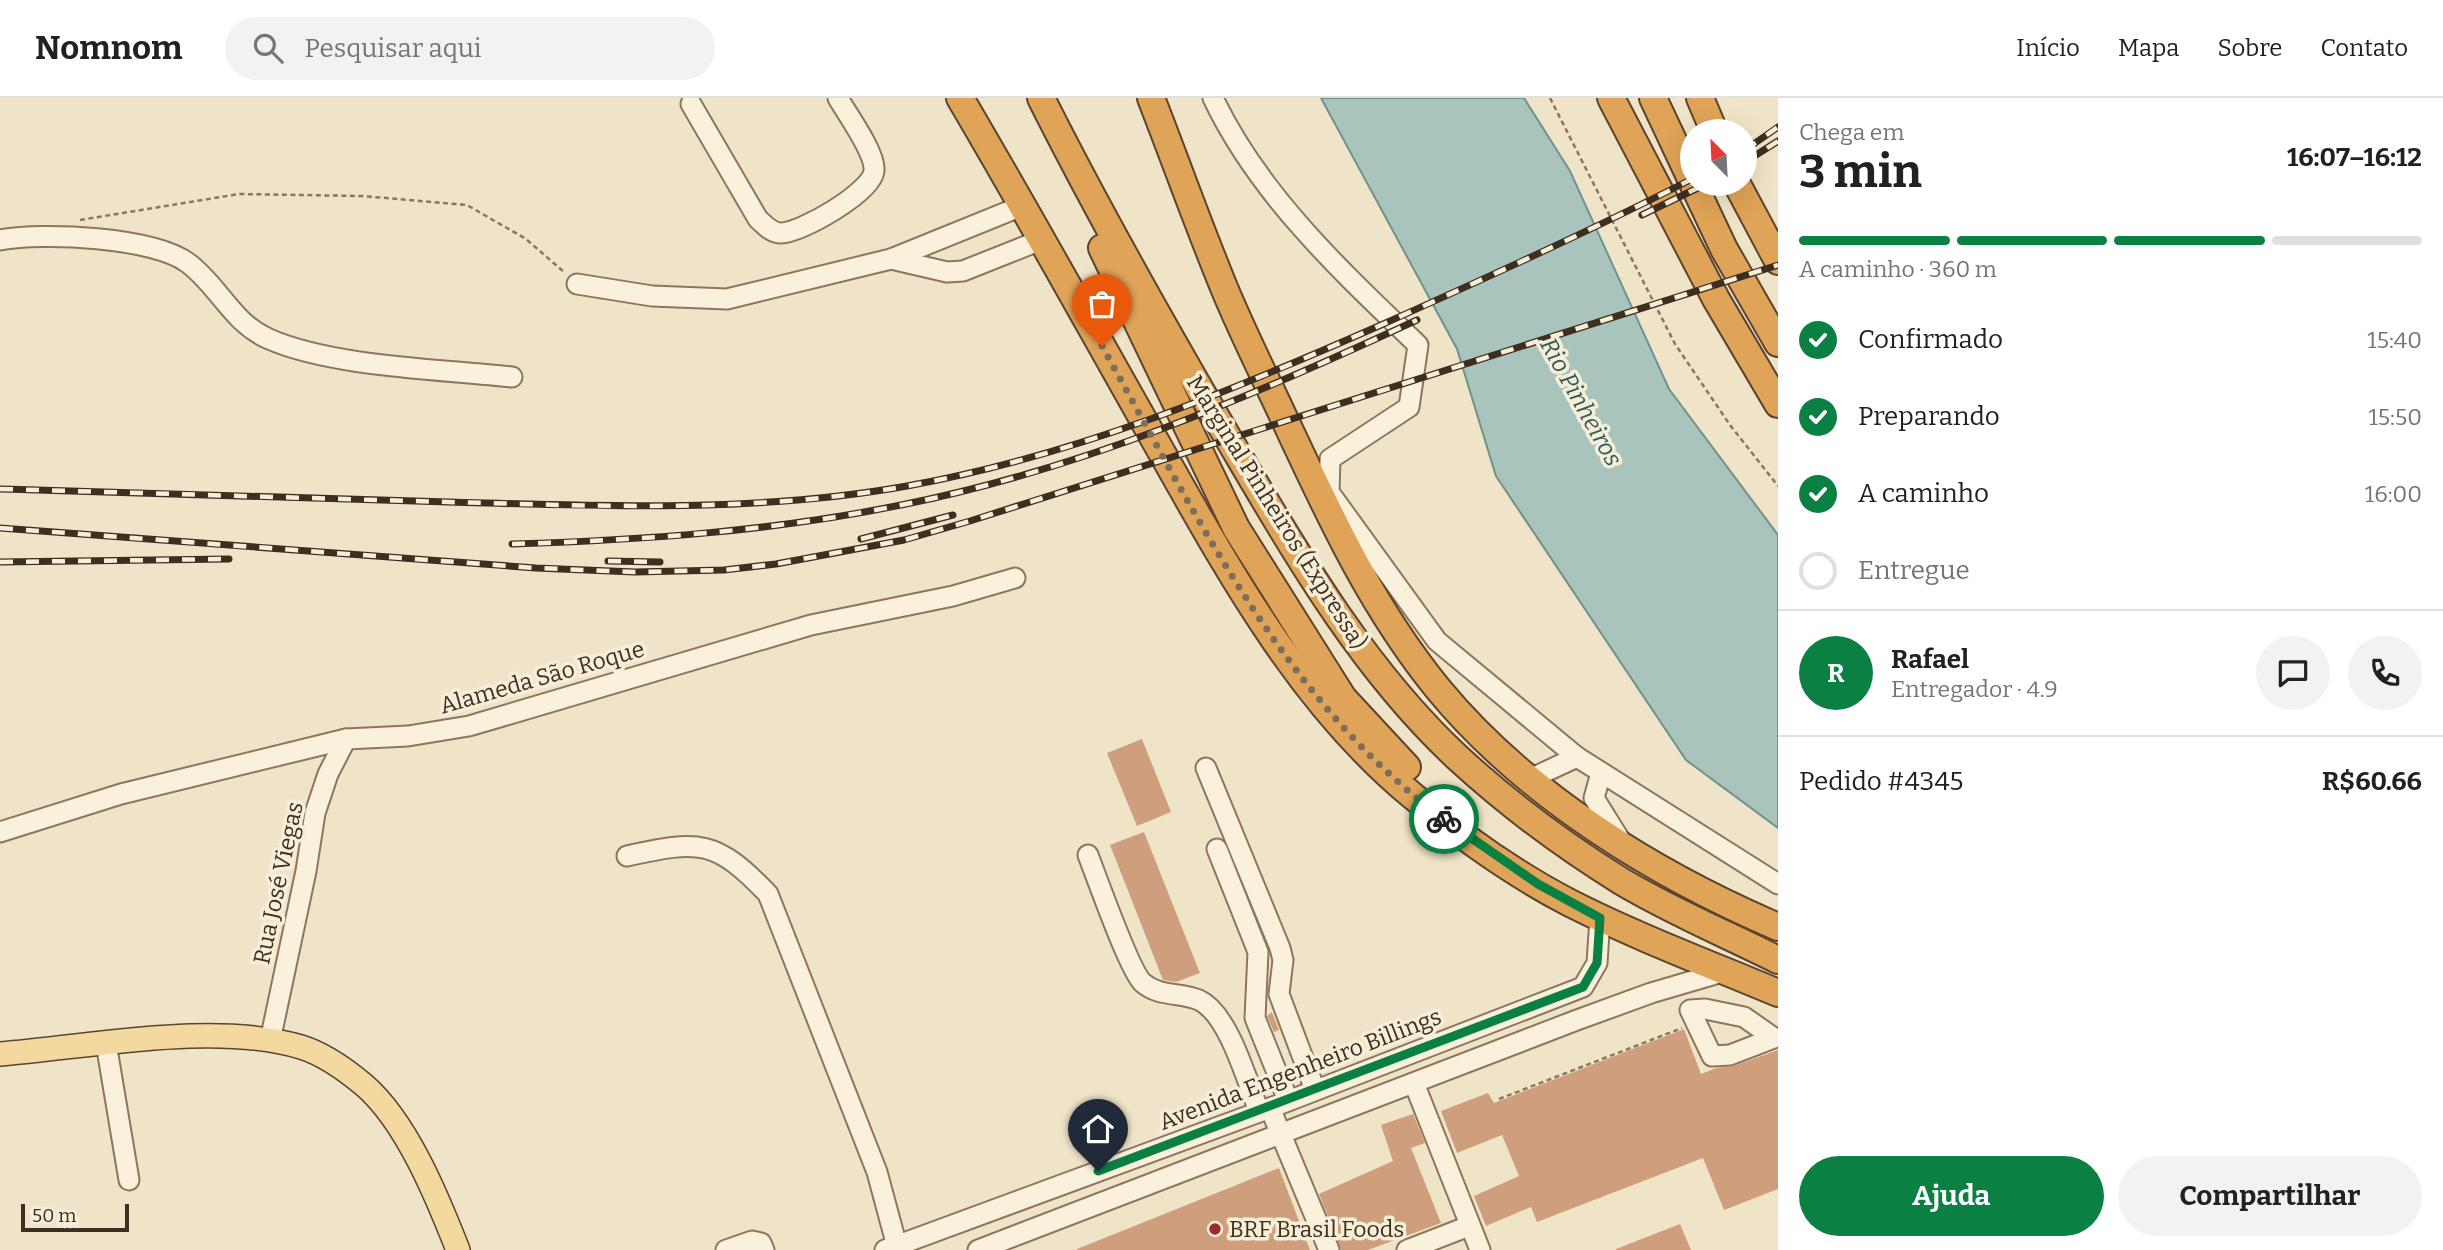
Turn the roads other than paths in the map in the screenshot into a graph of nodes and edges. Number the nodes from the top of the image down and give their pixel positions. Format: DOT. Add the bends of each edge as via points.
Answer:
graph roads {
  1 [pos="838,98"];
  2 [pos="960,98"];
  3 [pos="1041,98"];
  4 [pos="1151,98"];
  5 [pos="1213,98"];
  6 [pos="1611,98"];
  7 [pos="1653,98"];
  8 [pos="1700,98"];
  9 [pos="691,104"];
  10 [pos="1709,119"];
  11 [pos="1743,196"];
  12 [pos="1091,199"];
  13 [pos="1022,206"];
  14 [pos="0,240"];
  15 [pos="1041,240"];
  16 [pos="891,259"];
  17 [pos="1778,261"];
  18 [pos="577,284"];
  19 [pos="1778,343"];
  20 [pos="512,376"];
  21 [pos="1778,404"];
  22 [pos="1015,578"];
  23 [pos="346,738"];
  24 [pos="1577,757"];
  25 [pos="1206,768"];
  26 [pos="1601,773"];
  27 [pos="1530,779"];
  28 [pos="0,832"];
  29 [pos="1623,844"];
  30 [pos="1480,846"];
  31 [pos="1217,849"];
  32 [pos="1088,855"];
  33 [pos="627,856"];
  34 [pos="1778,884"];
  35 [pos="1600,918"];
  36 [pos="1778,928"];
  37 [pos="1778,960"];
  38 [pos="1726,971"];
  39 [pos="1567,993"];
  40 [pos="1778,993"];
  41 [pos="1577,1020"];
  42 [pos="1776,1038"];
  43 [pos="270,1041"];
  44 [pos="106,1043"];
  45 [pos="35,1051"];
  46 [pos="0,1054"];
  47 [pos="0,1060"];
  48 [pos="1414,1083"];
  49 [pos="1315,1090"];
  50 [pos="1272,1106"];
  51 [pos="1280,1134"];
  52 [pos="1174,1143"];
  53 [pos="1283,1159"];
  54 [pos="1184,1171"];
  55 [pos="129,1180"];
  56 [pos="1469,1226"];
  57 [pos="893,1249"];
  58 [pos="985,1249"];
  59 [pos="458,1250"];
  60 [pos="726,1250"];
  61 [pos="764,1250"];
  62 [pos="1317,1250"];
  63 [pos="1329,1250"];
  64 [pos="1407,1250"];
  65 [pos="1480,1250"];
  1 -- 9 [label="street" via="869,152 874,172 870,182 813,222 781,233 758,219"];
  2 -- 13 [label="highway"];
  3 -- 12 [label="highway, Marginal Pinheiros (Expressa)"];
  4 -- 27 [label="highway" via="1226,291 1356,569 1404,645 1441,692"];
  5 -- 24 [label="street" via="1227,127 1297,224 1418,345 1409,407 1330,460 1329,492 1437,641"];
  6 -- 21 [label="highway" via="1721,309"];
  7 -- 19 [label="highway" via="1718,237"];
  8 -- 10 [label="highway"];
  11 -- 17 [label="highway"];
  12 -- 30 [label="highway" via="1097,234 1120,290 1236,528 1273,591 1343,698 1461,819"];
  12 -- 37 [label="highway, Marginal Pinheiros (Expressa)" via="1294,548 1335,612 1413,711 1514,806 1572,848 1623,882"];
  13 -- 15 [label="highway"];
  13 -- 16 [label="street"];
  14 -- 20 [label="street" via="59,236 155,248 189,264 245,325 287,346 334,357"];
  15 -- 16 [label="street" via="963,271 947,272"];
  15 -- 30 [label="highway" via="1216,548 1271,633 1368,754 1414,797"];
  16 -- 18 [label="street" via="727,299 652,296"];
  22 -- 23 [label="street, Alameda São Roque" via="953,596 811,625 469,726 408,736"];
  23 -- 28 [label="street, Alameda São Roque" via="121,794"];
  23 -- 43 [label="street, Rua José Viegas" via="315,813"];
  24 -- 26 [label="street"];
  24 -- 27 [label="street"];
  25 -- 49 [label="street" via="1280,948 1279,994"];
  26 -- 29 [label="street" via="1594,798"];
  26 -- 34 [label="street"];
  27 -- 29 [label="highway"];
  29 -- 36 [label="highway"];
  30 -- 35 [label="highway"];
  31 -- 50 [label="street" via="1258,952 1255,1018"];
  32 -- 50 [label="street" via="1138,976 1157,991 1193,998 1211,1007"];
  33 -- 57 [label="street" via="681,844 715,850 739,863 768,894 877,1172"];
  35 -- 38 [label="highway"];
  35 -- 39 [label="street, Avenida Engenheiro Billings" via="1595,969 1583,987"];
  38 -- 40 [label="highway"];
  38 -- 41 [label="street"];
  39 -- 41 [label="street"];
  39 -- 49 [label="street, Avenida Engenheiro Billings"];
  41 -- 48 [label="street"];
  42 -- 42 [label="street" via="1754,1021 1719,1010 1690,1010 1708,1052 1716,1057"];
  43 -- 44 [label="main road" via="206,1037"];
  43 -- 59 [label="main road" via="303,1048 334,1063 366,1087 435,1189"];
  44 -- 45 [label="main road"];
  44 -- 55 [label="street"];
  45 -- 46 [label="main road"];
  45 -- 47 [label="main road"];
  48 -- 51 [label="street"];
  48 -- 56 [label="street"];
  49 -- 50 [label="street, Avenida Engenheiro Billings"];
  50 -- 51 [label="street"];
  50 -- 52 [label="street, Avenida Engenheiro Billings"];
  51 -- 54 [label="street"];
  51 -- 63 [label="street"];
  52 -- 54 [label="street"];
  52 -- 57 [label="street, Avenida Engenheiro Billings"];
  53 -- 62 [label="street"];
  54 -- 58 [label="street"];
  56 -- 64 [label="street"];
  56 -- 65 [label="street"];
  60 -- 61 [label="street" via="752,1241"];
}
